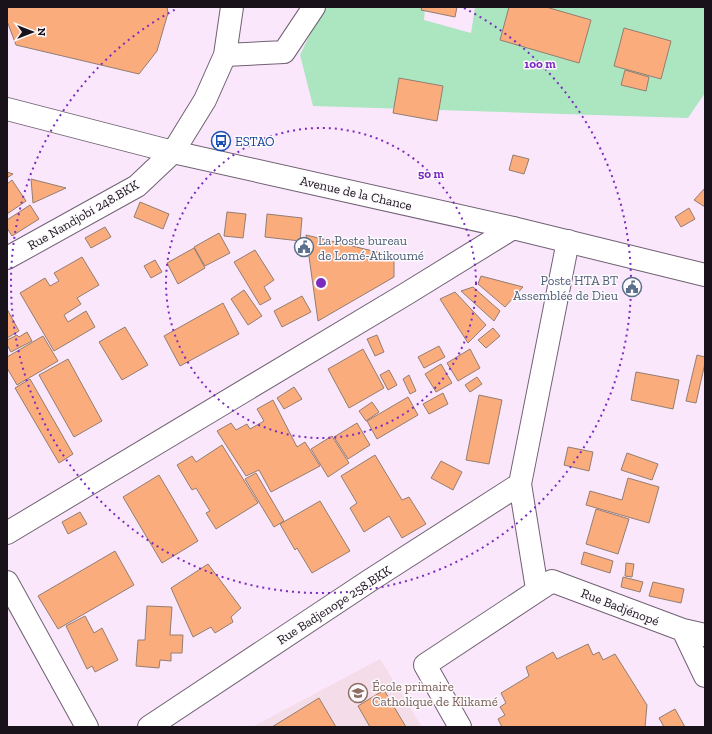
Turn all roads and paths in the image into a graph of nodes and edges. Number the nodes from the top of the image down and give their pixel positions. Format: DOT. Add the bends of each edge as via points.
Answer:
graph roads {
  1 [pos="232,7"];
  2 [pos="314,7"];
  3 [pos="225,55"];
  4 [pos="7,108"];
  5 [pos="173,152"];
  6 [pos="513,228"];
  7 [pos="568,241"];
  8 [pos="7,258"];
  9 [pos="705,275"];
  10 [pos="520,484"];
  11 [pos="7,533"];
  12 [pos="7,582"];
  13 [pos="537,589"];
  14 [pos="683,630"];
  15 [pos="705,635"];
  16 [pos="705,676"];
  17 [pos="87,727"];
  18 [pos="149,727"];
  19 [pos="460,727"];
  1 -- 3 [label="street, Rue Nandjobi 248.BKK"];
  2 -- 3 [label="street" via="284,52"];
  3 -- 5 [label="street, Rue Nandjobi 248.BKK" via="205,100"];
  4 -- 5 [label="street, Avenue de la Chance"];
  5 -- 6 [label="street, Avenue de la Chance"];
  5 -- 8 [label="street, Rue Nandjobi 248.BKK" via="137,186"];
  6 -- 7 [label="street, Avenue de la Chance"];
  6 -- 11 [label="street"];
  7 -- 9 [label="street, Avenue de la Chance"];
  7 -- 10 [label="street"];
  10 -- 13 [label="street"];
  10 -- 18 [label="street, Rue Badjenope 258.BKK"];
  12 -- 17 [label="street"];
  13 -- 14 [label="street, Rue Badjénopé" via="552,581"];
  13 -- 19 [label="street, Rue Badjénopé" via="425,665"];
  14 -- 15 [label="street, Rue Badjénopé"];
  14 -- 16 [label="street"];
}
